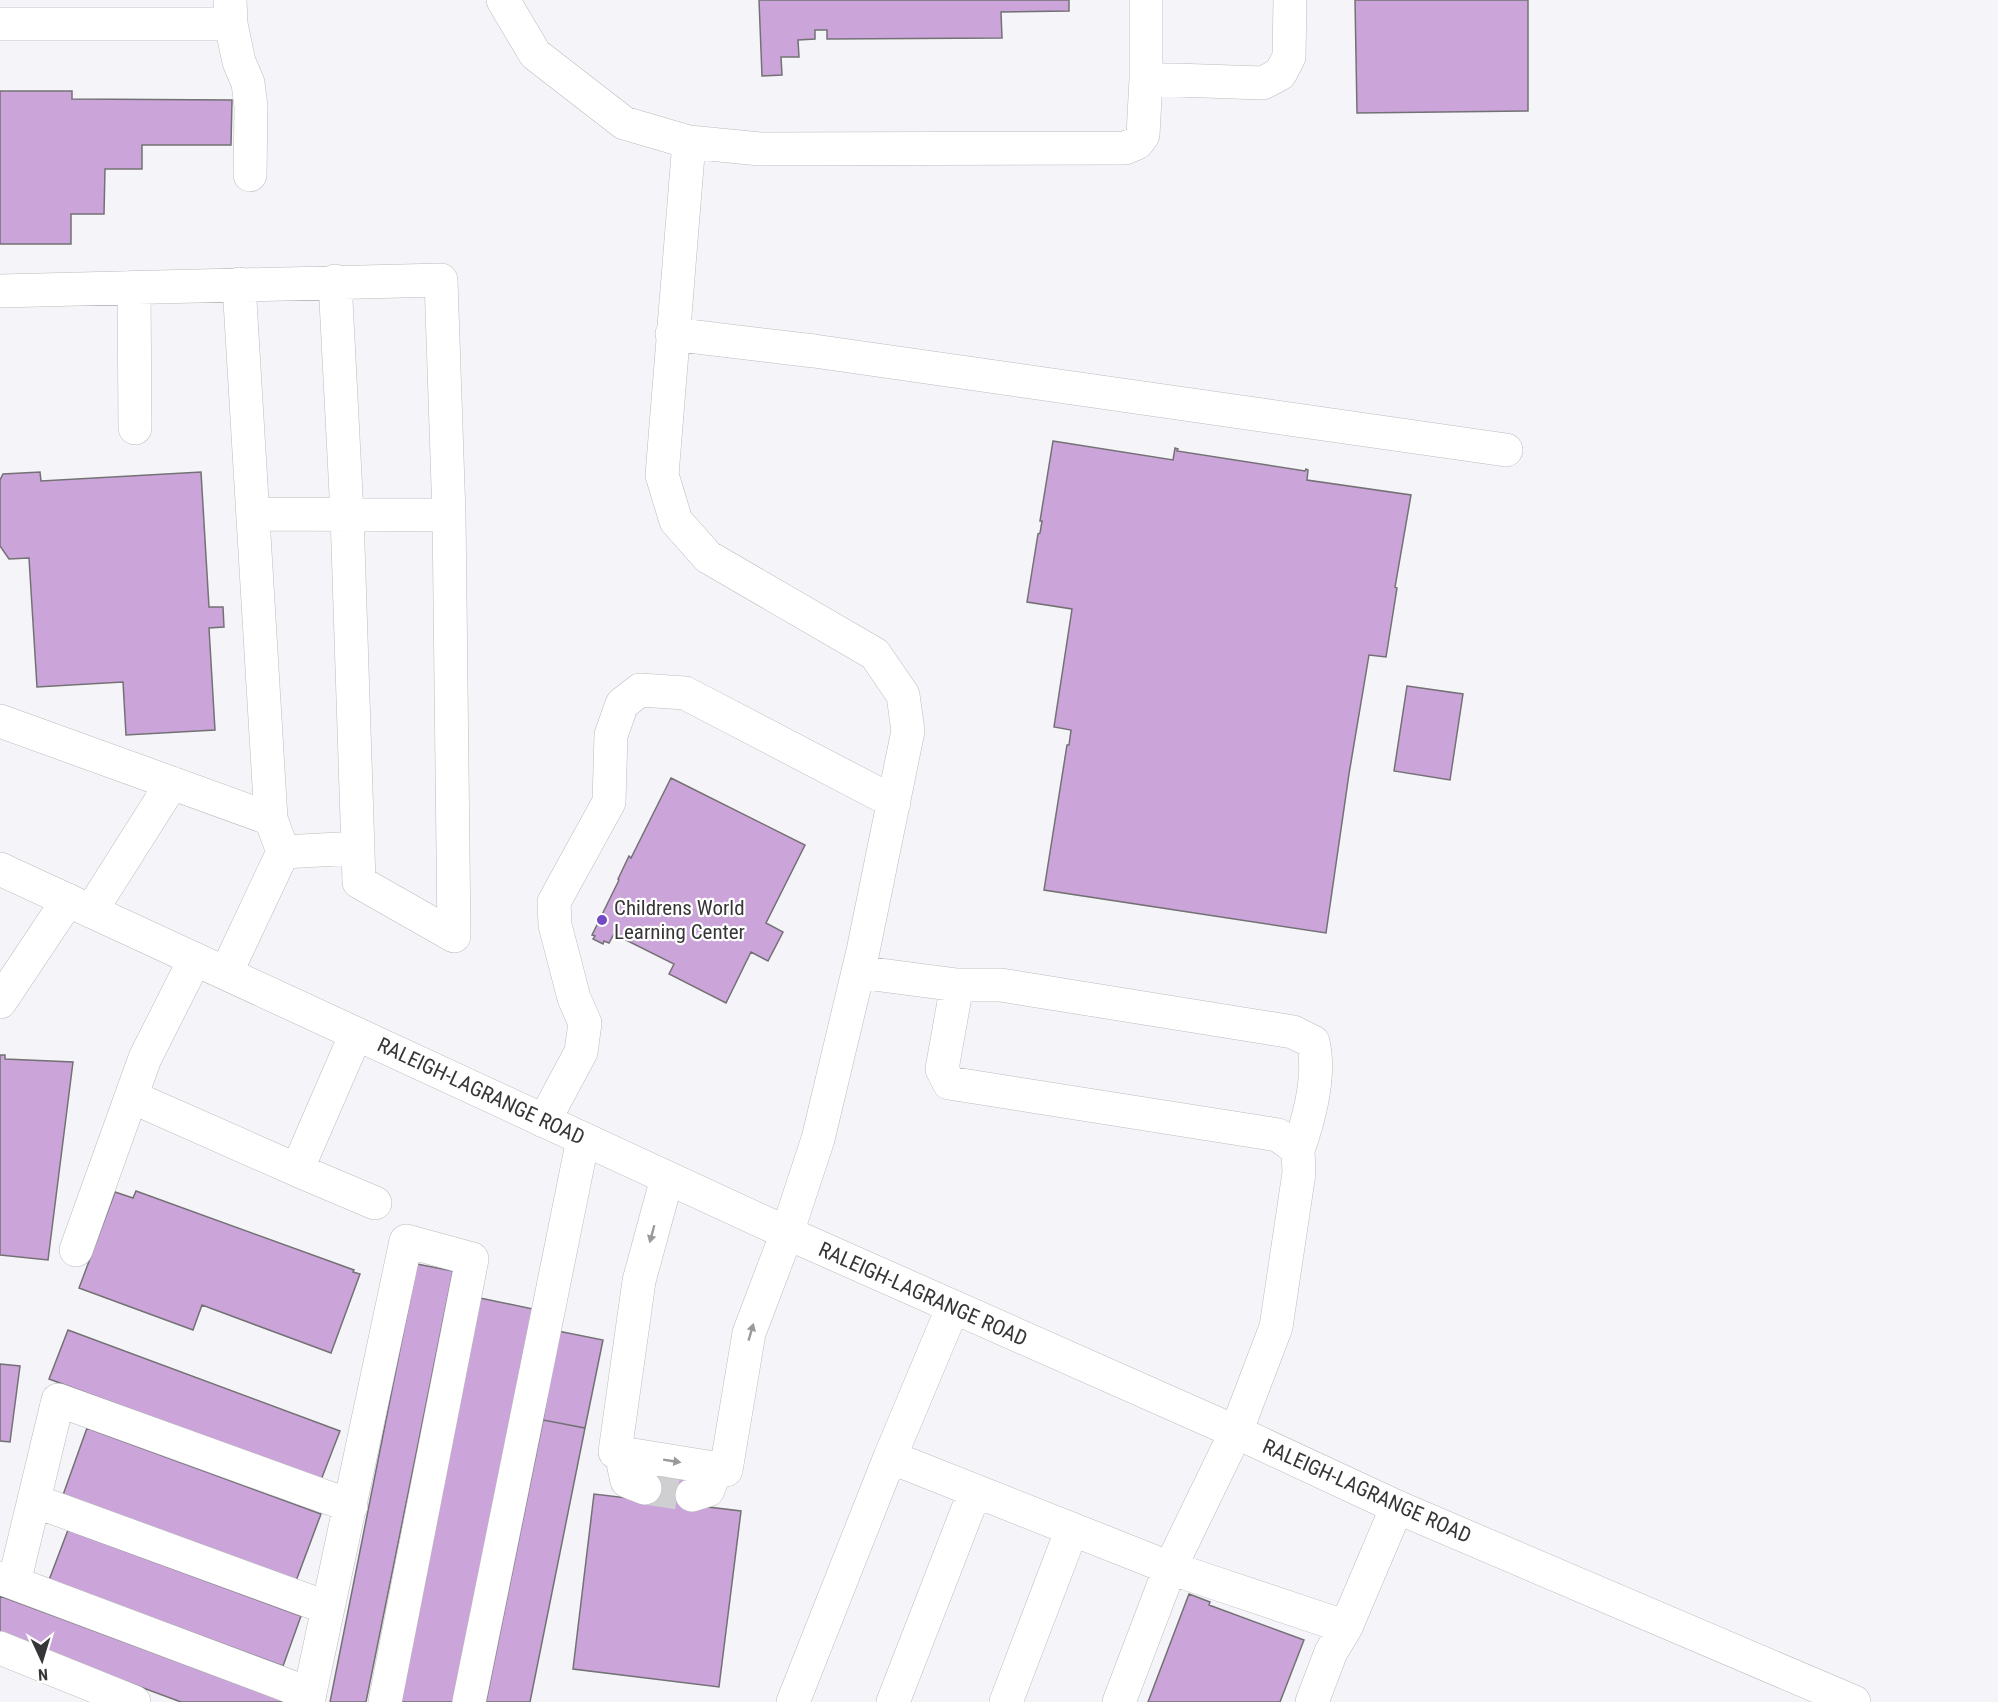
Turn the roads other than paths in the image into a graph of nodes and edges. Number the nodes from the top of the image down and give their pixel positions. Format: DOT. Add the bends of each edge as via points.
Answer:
graph roads {
  1 [pos="503,0"];
  2 [pos="1146,0"];
  3 [pos="1290,0"];
  4 [pos="230,12"];
  5 [pos="0,24"];
  6 [pos="1146,79"];
  7 [pos="688,142"];
  8 [pos="250,174"];
  9 [pos="335,281"];
  10 [pos="239,284"];
  11 [pos="134,287"];
  12 [pos="0,291"];
  13 [pos="672,334"];
  14 [pos="135,428"];
  15 [pos="1506,450"];
  16 [pos="253,514"];
  17 [pos="347,514"];
  18 [pos="449,515"];
  19 [pos="0,721"];
  20 [pos="172,783"];
  21 [pos="894,802"];
  22 [pos="271,819"];
  23 [pos="358,848"];
  24 [pos="283,852"];
  25 [pos="0,869"];
  26 [pos="79,905"];
  27 [pos="195,959"];
  28 [pos="858,972"];
  29 [pos="226,973"];
  30 [pos="957,985"];
  31 [pos="0,1002"];
  32 [pos="356,1034"];
  33 [pos="132,1097"];
  34 [pos="544,1121"];
  35 [pos="583,1139"];
  36 [pos="1298,1150"];
  37 [pos="297,1170"];
  38 [pos="667,1178"];
  39 [pos="375,1203"];
  40 [pos="787,1233"];
  41 [pos="76,1250"];
  42 [pos="953,1307"];
  43 [pos="1236,1432"];
  44 [pos="621,1454"];
  45 [pos="890,1457"];
  46 [pos="716,1468"];
  47 [pos="645,1488"];
  48 [pos="975,1491"];
  49 [pos="692,1495"];
  50 [pos="35,1501"];
  51 [pos="351,1506"];
  52 [pos="1397,1507"];
  53 [pos="1072,1529"];
  54 [pos="1170,1568"];
  55 [pos="7,1580"];
  56 [pos="328,1608"];
  57 [pos="1346,1627"];
  58 [pos="0,1648"];
  59 [pos="309,1698"];
  60 [pos="134,1702"];
  61 [pos="385,1702"];
  62 [pos="470,1702"];
  63 [pos="793,1702"];
  64 [pos="893,1702"];
  65 [pos="1006,1702"];
  66 [pos="1119,1702"];
  67 [pos="1312,1702"];
  68 [pos="1854,1702"];
  1 -- 7 [label="main road" via="535,54 624,123"];
  2 -- 6 [label="main road"];
  3 -- 6 [label="main road" via="1289,57 1280,74 1263,83"];
  4 -- 5 [label="main road"];
  4 -- 8 [label="main road" via="251,107"];
  6 -- 7 [label="main road" via="1143,135 1125,148 760,149"];
  7 -- 13 [label="main road"];
  9 -- 10 [label="main road"];
  9 -- 17 [label="main road"];
  9 -- 18 [label="main road" via="441,280"];
  10 -- 11 [label="main road"];
  10 -- 16 [label="main road"];
  11 -- 12 [label="main road"];
  11 -- 14 [label="main road"];
  13 -- 15 [label="main road"];
  13 -- 21 [label="main road" via="662,475 676,521 708,557 875,654 903,695 908,731"];
  16 -- 17 [label="main road"];
  16 -- 22 [label="main road"];
  17 -- 18 [label="main road"];
  17 -- 23 [label="main road"];
  18 -- 23 [label="main road" via="454,936 359,882"];
  19 -- 20 [label="main road"];
  20 -- 22 [label="main road"];
  20 -- 26 [label="main road"];
  21 -- 28 [label="main road"];
  21 -- 34 [label="main road" via="685,693 640,690 622,704 610,735 609,802 555,902 555,925 573,998 585,1023 581,1052"];
  22 -- 24 [label="main road"];
  23 -- 24 [label="main road"];
  24 -- 29 [label="main road"];
  25 -- 26 [label="main road, RALEIGH-LAGRANGE ROAD"];
  26 -- 27 [label="main road, RALEIGH-LAGRANGE ROAD"];
  26 -- 31 [label="main road"];
  27 -- 29 [label="main road, RALEIGH-LAGRANGE ROAD"];
  27 -- 33 [label="main road" via="146,1058"];
  28 -- 30 [label="main road"];
  28 -- 40 [label="main road" via="818,1139"];
  29 -- 32 [label="main road, RALEIGH-LAGRANGE ROAD"];
  30 -- 36 [label="main road" via="942,1069 949,1083 1278,1135"];
  30 -- 36 [label="main road" via="1001,985 1293,1032 1313,1042 1317,1058 1308,1122"];
  32 -- 34 [label="main road, RALEIGH-LAGRANGE ROAD"];
  32 -- 37 [label="main road"];
  33 -- 37 [label="main road"];
  33 -- 41 [label="main road"];
  34 -- 35 [label="main road, RALEIGH-LAGRANGE ROAD"];
  35 -- 38 [label="main road, RALEIGH-LAGRANGE ROAD"];
  35 -- 62 [label="main road"];
  36 -- 43 [label="main road" via="1299,1173 1276,1327"];
  37 -- 39 [label="main road"];
  38 -- 40 [label="main road, RALEIGH-LAGRANGE ROAD"];
  38 -- 44 [label="main road, one-way" via="639,1281 615,1452"];
  40 -- 42 [label="main road, RALEIGH-LAGRANGE ROAD"];
  46 -- 40 [label="main road, one-way" via="726,1470 749,1333"];
  42 -- 43 [label="main road, RALEIGH-LAGRANGE ROAD"];
  42 -- 45 [label="main road"];
  43 -- 52 [label="main road, RALEIGH-LAGRANGE ROAD"];
  43 -- 54 [label="main road"];
  44 -- 46 [label="main road, one-way"];
  44 -- 47 [label="main road" via="627,1481"];
  45 -- 48 [label="main road"];
  45 -- 63 [label="main road"];
  46 -- 49 [label="main road" via="708,1490"];
  48 -- 53 [label="main road"];
  48 -- 64 [label="main road"];
  50 -- 51 [label="main road" via="58,1400"];
  50 -- 55 [label="main road"];
  50 -- 56 [label="main road"];
  51 -- 56 [label="main road"];
  51 -- 61 [label="main road" via="406,1240 472,1259"];
  52 -- 57 [label="main road"];
  52 -- 68 [label="main road, RALEIGH-LAGRANGE ROAD"];
  53 -- 54 [label="main road"];
  53 -- 65 [label="main road"];
  54 -- 57 [label="main road"];
  54 -- 66 [label="main road"];
  55 -- 59 [label="main road"];
  56 -- 59 [label="main road"];
  57 -- 67 [label="main road" via="1330,1652"];
  58 -- 60 [label="main road"];
}
